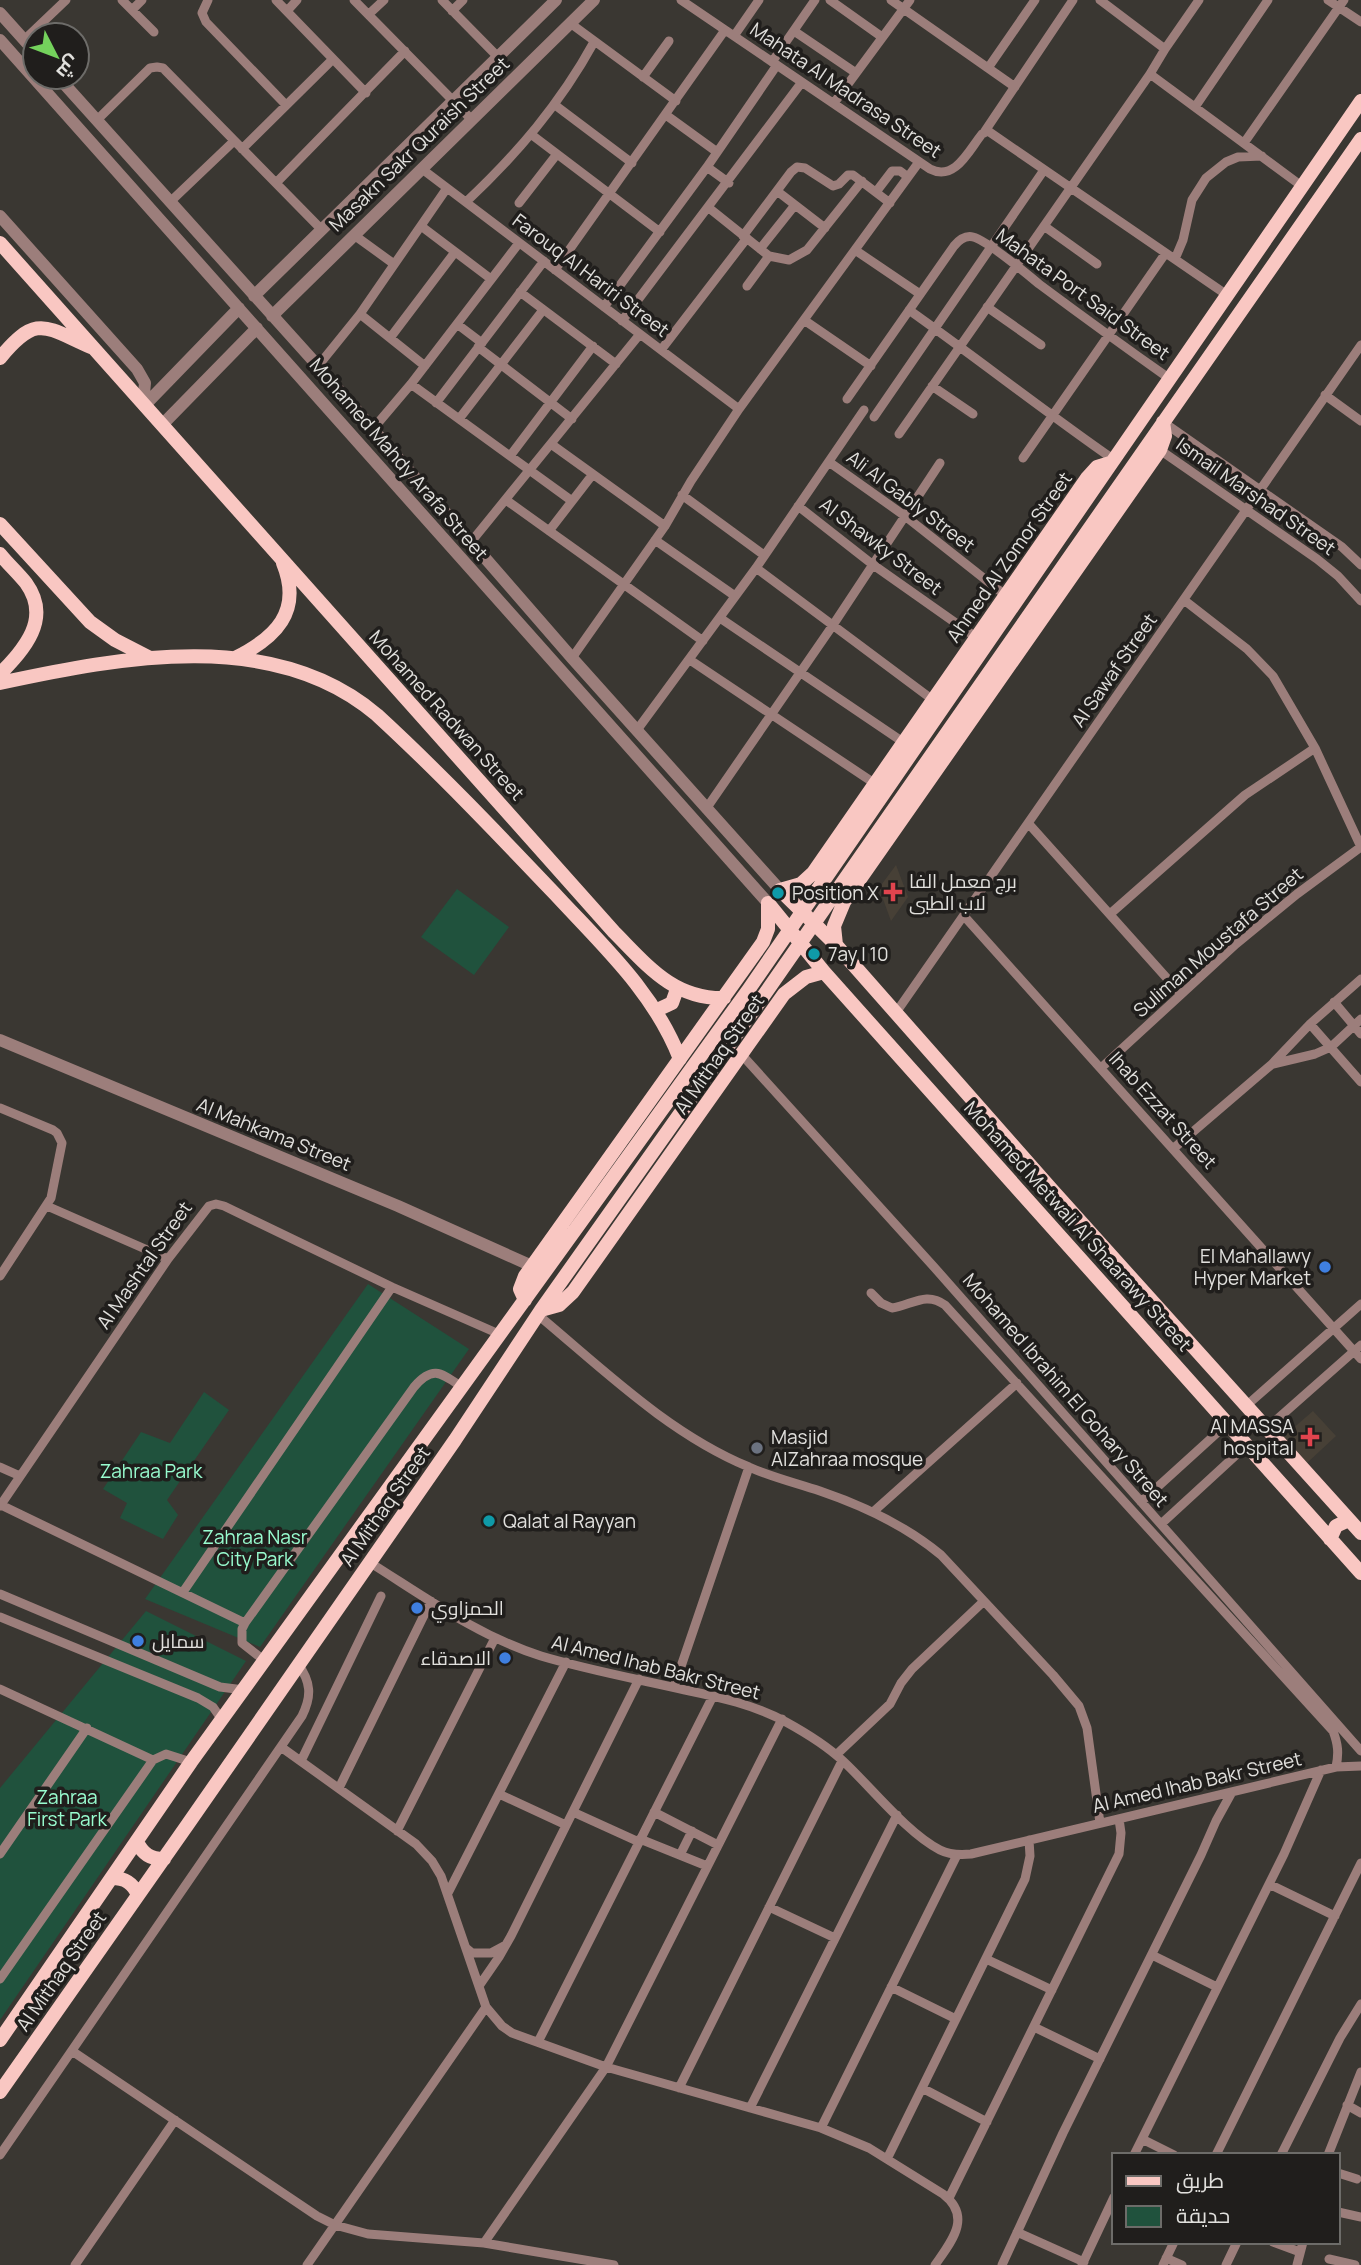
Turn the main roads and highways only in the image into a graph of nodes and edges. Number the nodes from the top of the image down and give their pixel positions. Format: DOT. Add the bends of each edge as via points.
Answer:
graph roads {
  1 [pos="1361,101"];
  2 [pos="1361,139"];
  3 [pos="0,243"];
  4 [pos="96,349"];
  5 [pos="0,358"];
  6 [pos="1163,422"];
  7 [pos="1112,461"];
  8 [pos="0,524"];
  9 [pos="0,554"];
  10 [pos="282,559"];
  11 [pos="152,658"];
  12 [pos="234,658"];
  13 [pos="0,674"];
  14 [pos="0,683"];
  15 [pos="813,873"];
  16 [pos="780,890"];
  17 [pos="844,902"];
  18 [pos="768,903"];
  19 [pos="836,945"];
  20 [pos="750,961"];
  21 [pos="824,972"];
  22 [pos="790,987"];
  23 [pos="677,989"];
  24 [pos="724,998"];
  25 [pos="657,1010"];
  26 [pos="911,1031"];
  27 [pos="893,1048"];
  28 [pos="932,1055"];
  29 [pos="680,1059"];
  30 [pos="914,1072"];
  31 [pos="525,1300"];
  32 [pos="539,1313"];
  33 [pos="1330,1498"];
  34 [pos="1311,1516"];
  35 [pos="1349,1520"];
  36 [pos="1361,1533"];
  37 [pos="1330,1539"];
  38 [pos="1361,1573"];
  39 [pos="137,1842"];
  40 [pos="164,1859"];
  41 [pos="112,1878"];
  42 [pos="138,1895"];
  43 [pos="0,2040"];
  44 [pos="0,2092"];
  1 -- 7 [label="main road, Ahmed Al Zomor Street"];
  2 -- 6 [label="main road"];
  3 -- 4 [label="main road, Mohamed Radwan Street"];
  4 -- 5 [label="main road" via="56,330 33,328"];
  4 -- 10 [label="main road, Mohamed Radwan Street"];
  6 -- 17 [label="main road" via="1166,436 1160,450"];
  6 -- 32 [label="main road"];
  7 -- 15 [label="main road, Ahmed Al Zomor Street" via="1091,472"];
  7 -- 31 [label="main road" via="757,977"];
  8 -- 11 [label="main road" via="90,622"];
  9 -- 13 [label="main road" via="27,584 36,618 30,640"];
  10 -- 12 [label="main road" via="290,590 282,620 261,644"];
  10 -- 23 [label="main road, Mohamed Radwan Street" via="614,932"];
  11 -- 12 [label="main road"];
  11 -- 14 [label="main road"];
  12 -- 25 [label="main road" via="293,671 363,703 493,828 623,966"];
  15 -- 16 [label="main road, Ahmed Al Zomor Street" via="801,884"];
  15 -- 17 [label="main road" via="814,884 824,896"];
  16 -- 19 [label="main road, Mohamed Metwali Al Shaarawy Street"];
  17 -- 19 [label="main road" via="834,926"];
  18 -- 20 [label="main road, Al Mithaq Street" via="766,936"];
  18 -- 21 [label="main road, Mohamed Metwali Al Shaarawy Street"];
  19 -- 26 [label="main road, Mohamed Metwali Al Shaarawy Street"];
  20 -- 22 [label="main road" via="774,967"];
  20 -- 24 [label="main road, Al Mithaq Street"];
  21 -- 22 [label="main road, Al Mithaq Street"];
  21 -- 27 [label="main road, Mohamed Metwali Al Shaarawy Street"];
  22 -- 32 [label="main road, Al Mithaq Street" via="573,1292 559,1305"];
  23 -- 24 [label="main road, Mohamed Radwan Street"];
  23 -- 25 [label="main road" via="671,1003"];
  24 -- 29 [label="main road, Al Mithaq Street"];
  25 -- 29 [label="main road"];
  26 -- 27 [label="main road" via="910,1044"];
  26 -- 28 [label="main road, Mohamed Metwali Al Shaarawy Street"];
  27 -- 30 [label="main road, Mohamed Metwali Al Shaarawy Street"];
  28 -- 30 [label="main road" via="918,1056"];
  28 -- 33 [label="main road, Mohamed Metwali Al Shaarawy Street"];
  29 -- 31 [label="main road, Al Mithaq Street" via="532,1266 520,1289"];
  30 -- 34 [label="main road, Mohamed Metwali Al Shaarawy Street"];
  31 -- 39 [label="main road, Al Mithaq Street"];
  32 -- 40 [label="main road, Al Mithaq Street"];
  33 -- 34 [label="main road" via="1326,1510"];
  33 -- 35 [label="main road, Mohamed Metwali Al Shaarawy Street"];
  34 -- 37 [label="main road, Mohamed Metwali Al Shaarawy Street"];
  35 -- 36 [label="main road, Mohamed Metwali Al Shaarawy Street"];
  35 -- 37 [label="main road" via="1336,1526"];
  37 -- 38 [label="main road, Mohamed Metwali Al Shaarawy Street"];
  39 -- 40 [label="main road" via="147,1856"];
  39 -- 41 [label="main road, Al Mithaq Street"];
  40 -- 42 [label="main road, Al Mithaq Street"];
  41 -- 42 [label="main road" via="129,1881"];
  41 -- 43 [label="main road, Al Mithaq Street"];
  42 -- 44 [label="main road, Al Mithaq Street"];
}
